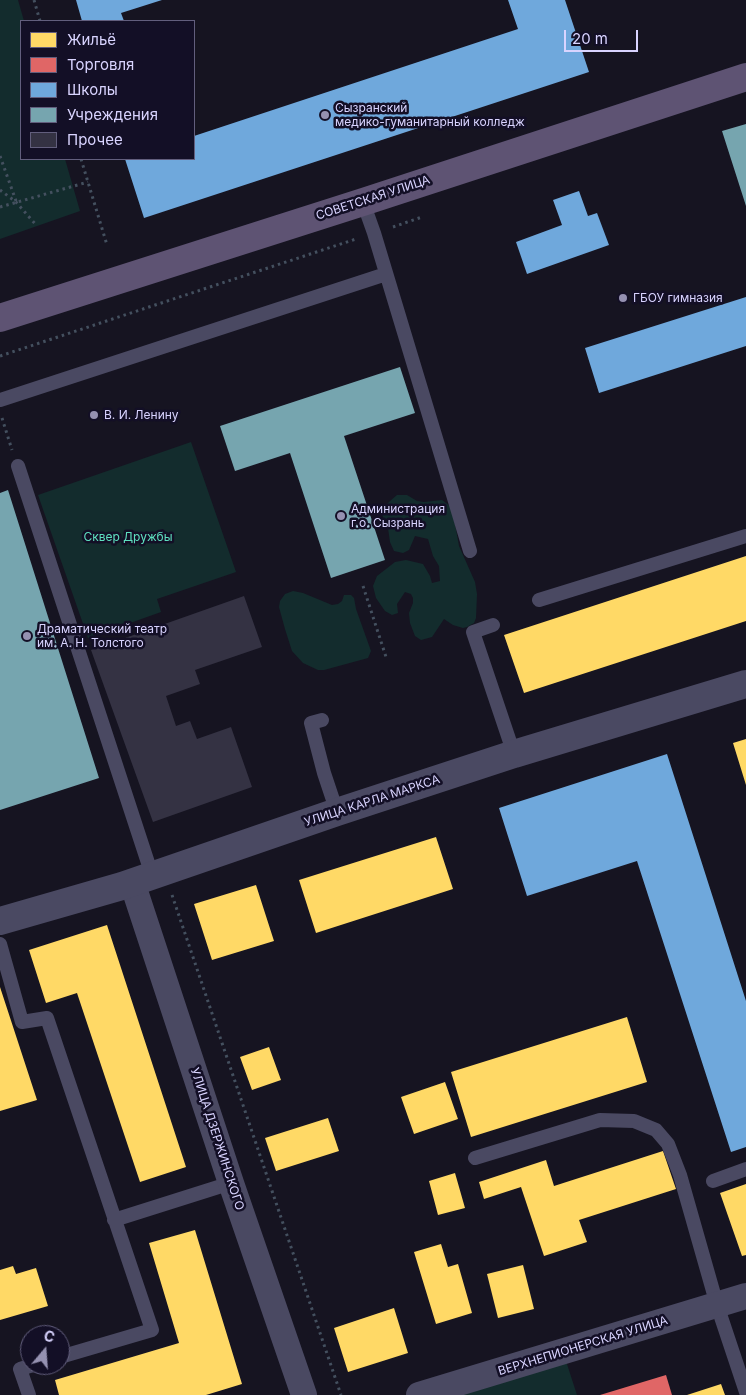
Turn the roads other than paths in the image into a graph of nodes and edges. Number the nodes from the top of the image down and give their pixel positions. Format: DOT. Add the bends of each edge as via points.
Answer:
graph roads {
  1 [pos="746,77"];
  2 [pos="363,202"];
  3 [pos="386,274"];
  4 [pos="0,318"];
  5 [pos="0,400"];
  6 [pos="18,466"];
  7 [pos="746,536"];
  8 [pos="470,551"];
  9 [pos="538,600"];
  10 [pos="493,625"];
  11 [pos="746,684"];
  12 [pos="322,720"];
  13 [pos="514,754"];
  14 [pos="337,812"];
  15 [pos="149,876"];
  16 [pos="0,921"];
  17 [pos="0,944"];
  18 [pos="475,1158"];
  19 [pos="746,1169"];
  20 [pos="713,1181"];
  21 [pos="231,1183"];
  22 [pos="114,1220"];
  23 [pos="746,1296"];
  24 [pos="718,1305"];
  25 [pos="70,1354"];
  26 [pos="22,1375"];
  27 [pos="746,1392"];
  28 [pos="29,1395"];
  29 [pos="304,1395"];
  30 [pos="419,1395"];
  1 -- 2 [label="main road, СОВЕТСКАЯ УЛИЦА"];
  2 -- 3 [label="lane"];
  2 -- 4 [label="main road, СОВЕТСКАЯ УЛИЦА"];
  3 -- 5 [label="lane"];
  3 -- 8 [label="lane"];
  6 -- 15 [label="lane"];
  7 -- 9 [label="lane"];
  10 -- 13 [label="lane" via="473,632"];
  11 -- 13 [label="street, УЛИЦА КАРЛА МАРКСА"];
  12 -- 14 [label="lane" via="310,723"];
  13 -- 14 [label="street, УЛИЦА КАРЛА МАРКСА"];
  14 -- 15 [label="street, УЛИЦА КАРЛА МАРКСА"];
  15 -- 16 [label="street, УЛИЦА КАРЛА МАРКСА"];
  15 -- 21 [label="street, УЛИЦА ДЗЕРЖИНСКОГО"];
  17 -- 22 [label="lane" via="22,1022 47,1018"];
  18 -- 24 [label="lane" via="600,1120 634,1121 656,1130 668,1144 680,1175"];
  19 -- 20 [label="lane"];
  21 -- 22 [label="lane"];
  21 -- 29 [label="street, УЛИЦА ДЗЕРЖИНСКОГО"];
  22 -- 25 [label="lane" via="152,1330"];
  23 -- 24 [label="street, ВЕРХНЕПИОНЕРСКАЯ УЛИЦА"];
  24 -- 27 [label="lane"];
  24 -- 30 [label="street, ВЕРХНЕПИОНЕРСКАЯ УЛИЦА"];
  26 -- 28 [label="lane"];
}
